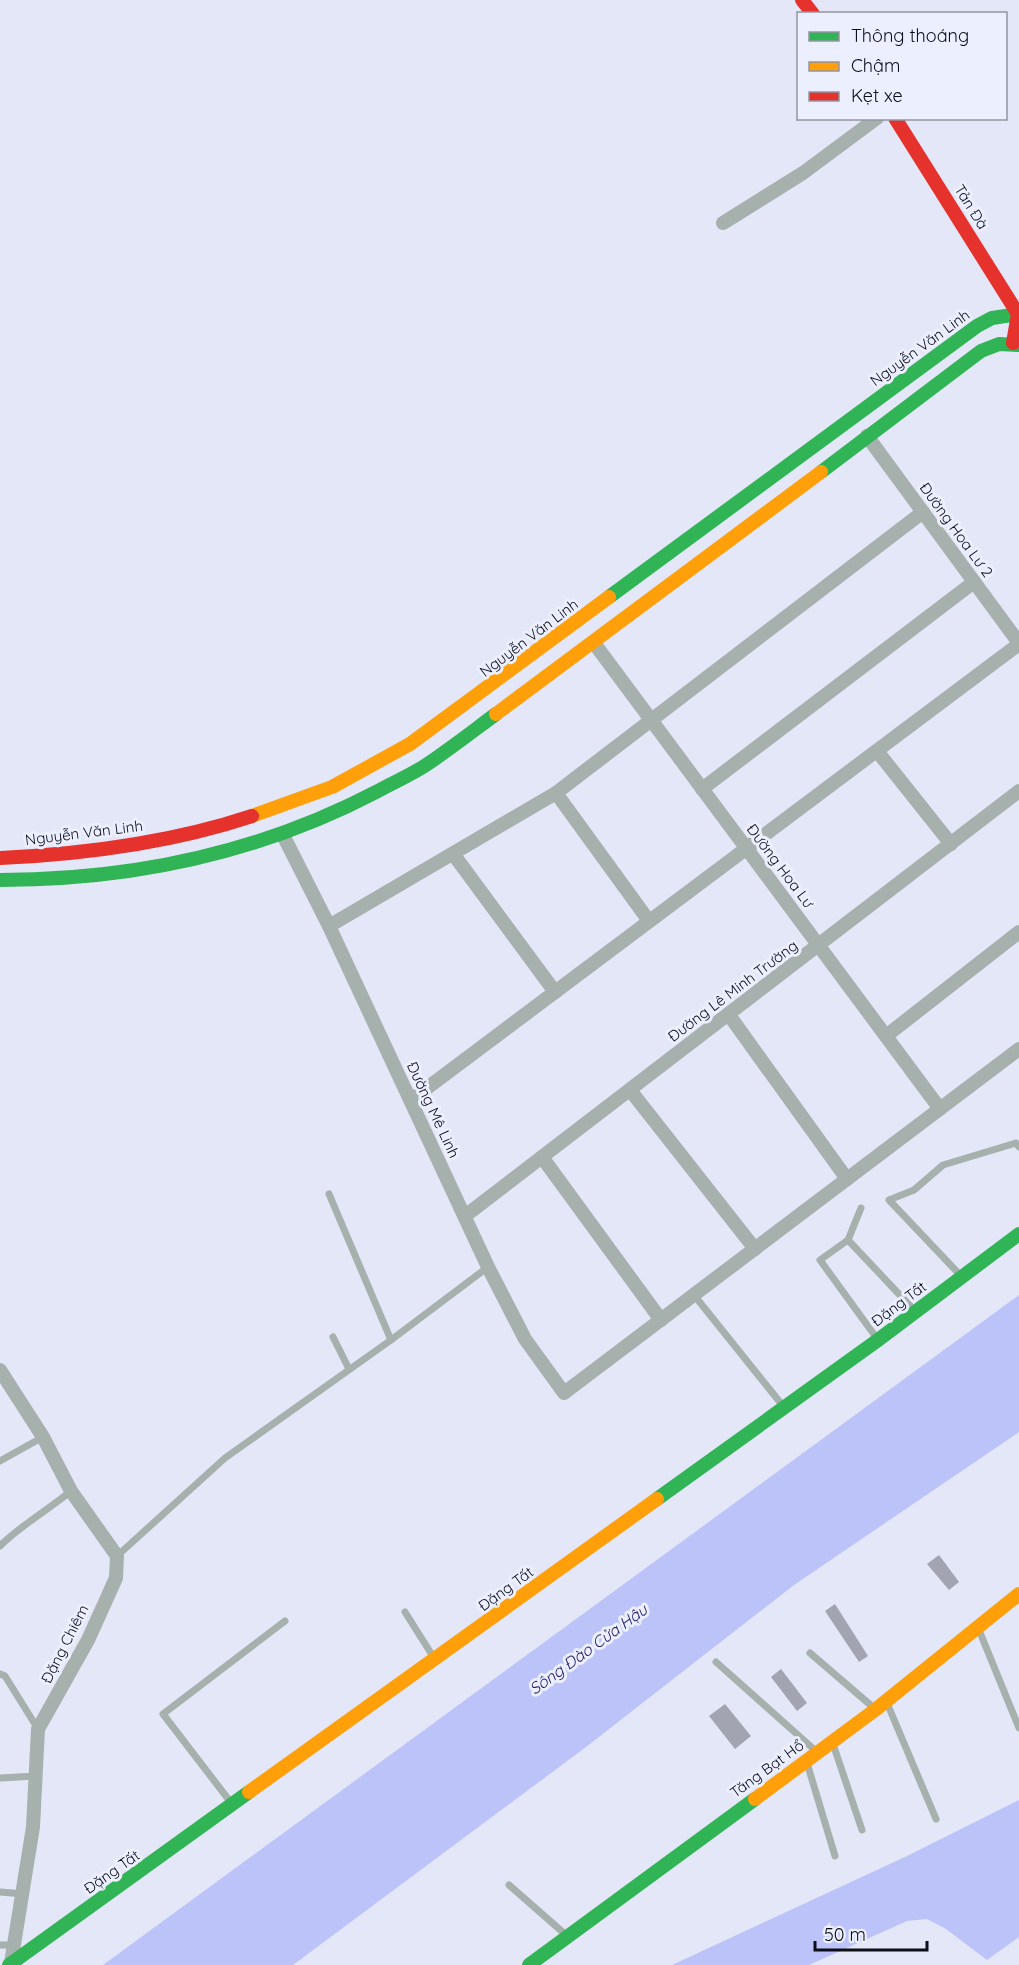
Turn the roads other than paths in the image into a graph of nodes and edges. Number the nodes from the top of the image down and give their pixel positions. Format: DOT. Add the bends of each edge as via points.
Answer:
graph roads {
  1 [pos="802,0"];
  2 [pos="811,12"];
  3 [pos="874,120"];
  4 [pos="896,120"];
  5 [pos="723,223"];
  6 [pos="1019,314"];
  7 [pos="1016,344"];
  8 [pos="867,436"];
  9 [pos="923,513"];
  10 [pos="974,582"];
  11 [pos="594,644"];
  12 [pos="1019,644"];
  13 [pos="529,659"];
  14 [pos="544,680"];
  15 [pos="652,722"];
  16 [pos="877,751"];
  17 [pos="702,789"];
  18 [pos="1019,791"];
  19 [pos="556,794"];
  20 [pos="284,835"];
  21 [pos="951,844"];
  22 [pos="128,847"];
  23 [pos="746,848"];
  24 [pos="454,855"];
  25 [pos="0,858"];
  26 [pos="134,872"];
  27 [pos="0,880"];
  28 [pos="649,921"];
  29 [pos="329,926"];
  30 [pos="1019,932"];
  31 [pos="819,946"];
  32 [pos="555,992"];
  33 [pos="729,1015"];
  34 [pos="886,1036"];
  35 [pos="1019,1049"];
  36 [pos="630,1090"];
  37 [pos="411,1100"];
  38 [pos="940,1109"];
  39 [pos="1018,1144"];
  40 [pos="542,1157"];
  41 [pos="847,1179"];
  42 [pos="329,1194"];
  43 [pos="861,1208"];
  44 [pos="465,1216"];
  45 [pos="1019,1234"];
  46 [pos="848,1240"];
  47 [pos="755,1249"];
  48 [pos="488,1267"];
  49 [pos="962,1278"];
  50 [pos="694,1295"];
  51 [pos="915,1312"];
  52 [pos="661,1320"];
  53 [pos="333,1337"];
  54 [pos="392,1340"];
  55 [pos="878,1340"];
  56 [pos="349,1369"];
  57 [pos="0,1371"];
  58 [pos="784,1408"];
  59 [pos="43,1437"];
  60 [pos="0,1461"];
  61 [pos="71,1491"];
  62 [pos="0,1545"];
  63 [pos="117,1556"];
  64 [pos="1019,1594"];
  65 [pos="405,1612"];
  66 [pos="285,1621"];
  67 [pos="978,1627"];
  68 [pos="810,1653"];
  69 [pos="435,1660"];
  70 [pos="716,1662"];
  71 [pos="0,1674"];
  72 [pos="881,1705"];
  73 [pos="1019,1728"];
  74 [pos="38,1729"];
  75 [pos="832,1742"];
  76 [pos="818,1752"];
  77 [pos="806,1761"];
  78 [pos="36,1776"];
  79 [pos="0,1778"];
  80 [pos="234,1806"];
  81 [pos="936,1820"];
  82 [pos="862,1830"];
  83 [pos="835,1857"];
  84 [pos="509,1886"];
  85 [pos="0,1892"];
  86 [pos="24,1894"];
  87 [pos="568,1937"];
  88 [pos="7,1945"];
  89 [pos="10,1964"];
  90 [pos="530,1965"];
  1 -- 2 [label="main road"];
  3 -- 5 [label="street" via="803,173"];
  4 -- 6 [label="main road, Tản Đà"];
  6 -- 7 [label="main road"];
  6 -- 13 [label="main road, Nguyễn Văn Linh" via="992,318 977,326"];
  7 -- 8 [label="main road" via="992,345 981,351"];
  8 -- 9 [label="street, Đường Hoa Lư 2"];
  8 -- 11 [label="main road"];
  9 -- 10 [label="street, Đường Hoa Lư 2"];
  9 -- 15 [label="street"];
  10 -- 12 [label="street, Đường Hoa Lư 2"];
  10 -- 17 [label="street"];
  11 -- 14 [label="main road"];
  11 -- 15 [label="street, Đường Hoa Lư"];
  12 -- 16 [label="street"];
  13 -- 14 [label="main road"];
  13 -- 22 [label="main road, Nguyễn Văn Linh" via="410,744 323,791 230,825"];
  14 -- 20 [label="main road" via="425,766 334,814"];
  15 -- 17 [label="street, Đường Hoa Lư"];
  15 -- 19 [label="street"];
  16 -- 21 [label="street"];
  16 -- 23 [label="street"];
  17 -- 23 [label="street, Đường Hoa Lư"];
  18 -- 21 [label="street, Đường Lê Minh Trường"];
  19 -- 24 [label="street"];
  19 -- 28 [label="street"];
  20 -- 26 [label="main road"];
  20 -- 29 [label="street, Đường Mê Linh"];
  21 -- 31 [label="street, Đường Lê Minh Trường"];
  22 -- 25 [label="main road, Nguyễn Văn Linh"];
  22 -- 26 [label="main road"];
  23 -- 28 [label="street"];
  23 -- 31 [label="street, Đường Hoa Lư"];
  24 -- 29 [label="street"];
  24 -- 32 [label="street"];
  26 -- 27 [label="main road"];
  28 -- 32 [label="street"];
  29 -- 37 [label="street, Đường Mê Linh"];
  30 -- 34 [label="street"];
  31 -- 33 [label="street, Đường Lê Minh Trường"];
  31 -- 34 [label="street, Đường Hoa Lư"];
  32 -- 37 [label="street"];
  33 -- 36 [label="street, Đường Lê Minh Trường"];
  33 -- 41 [label="street"];
  34 -- 38 [label="street, Đường Hoa Lư"];
  35 -- 38 [label="street"];
  36 -- 40 [label="street, Đường Lê Minh Trường"];
  36 -- 47 [label="street"];
  37 -- 44 [label="street, Đường Mê Linh"];
  38 -- 41 [label="street"];
  39 -- 49 [label="lane" via="943,1165 914,1190 888,1200"];
  40 -- 44 [label="street, Đường Lê Minh Trường"];
  40 -- 52 [label="street"];
  41 -- 47 [label="street"];
  42 -- 54 [label="lane"];
  43 -- 46 [label="lane"];
  44 -- 48 [label="street, Đường Mê Linh"];
  45 -- 49 [label="main road, Đặng Tất"];
  46 -- 51 [label="lane"];
  46 -- 55 [label="lane" via="820,1260"];
  47 -- 50 [label="street"];
  48 -- 52 [label="street, Đường Mê Linh" via="525,1339 564,1393"];
  48 -- 54 [label="lane"];
  49 -- 51 [label="main road, Đặng Tất"];
  50 -- 52 [label="street"];
  50 -- 58 [label="lane"];
  51 -- 55 [label="main road, Đặng Tất"];
  53 -- 56 [label="lane"];
  54 -- 56 [label="lane"];
  55 -- 58 [label="main road, Đặng Tất"];
  56 -- 63 [label="lane" via="225,1458"];
  57 -- 59 [label="street"];
  58 -- 69 [label="main road, Đặng Tất"];
  59 -- 60 [label="lane"];
  59 -- 61 [label="street"];
  61 -- 62 [label="lane"];
  61 -- 63 [label="street"];
  63 -- 74 [label="street, Đặng Chiêm" via="116,1578 88,1640"];
  64 -- 67 [label="main road, Tăng Bạt Hổ"];
  65 -- 69 [label="lane"];
  66 -- 80 [label="lane" via="163,1714"];
  67 -- 72 [label="main road, Tăng Bạt Hổ"];
  67 -- 73 [label="lane"];
  68 -- 72 [label="lane"];
  69 -- 80 [label="main road, Đặng Tất"];
  70 -- 76 [label="lane"];
  71 -- 74 [label="lane"];
  72 -- 75 [label="main road, Tăng Bạt Hổ"];
  72 -- 81 [label="lane"];
  74 -- 78 [label="street, Đặng Chiêm"];
  75 -- 76 [label="main road, Tăng Bạt Hổ"];
  75 -- 82 [label="lane"];
  76 -- 77 [label="main road, Tăng Bạt Hổ"];
  77 -- 83 [label="lane"];
  77 -- 87 [label="main road, Tăng Bạt Hổ"];
  78 -- 79 [label="lane"];
  78 -- 86 [label="street, Đặng Chiêm"];
  80 -- 89 [label="main road, Đặng Tất"];
  84 -- 87 [label="lane"];
  85 -- 86 [label="lane"];
  86 -- 88 [label="street, Đặng Chiêm"];
  87 -- 90 [label="main road, Tăng Bạt Hổ"];
  88 -- 89 [label="street, Đặng Chiêm"];
}
